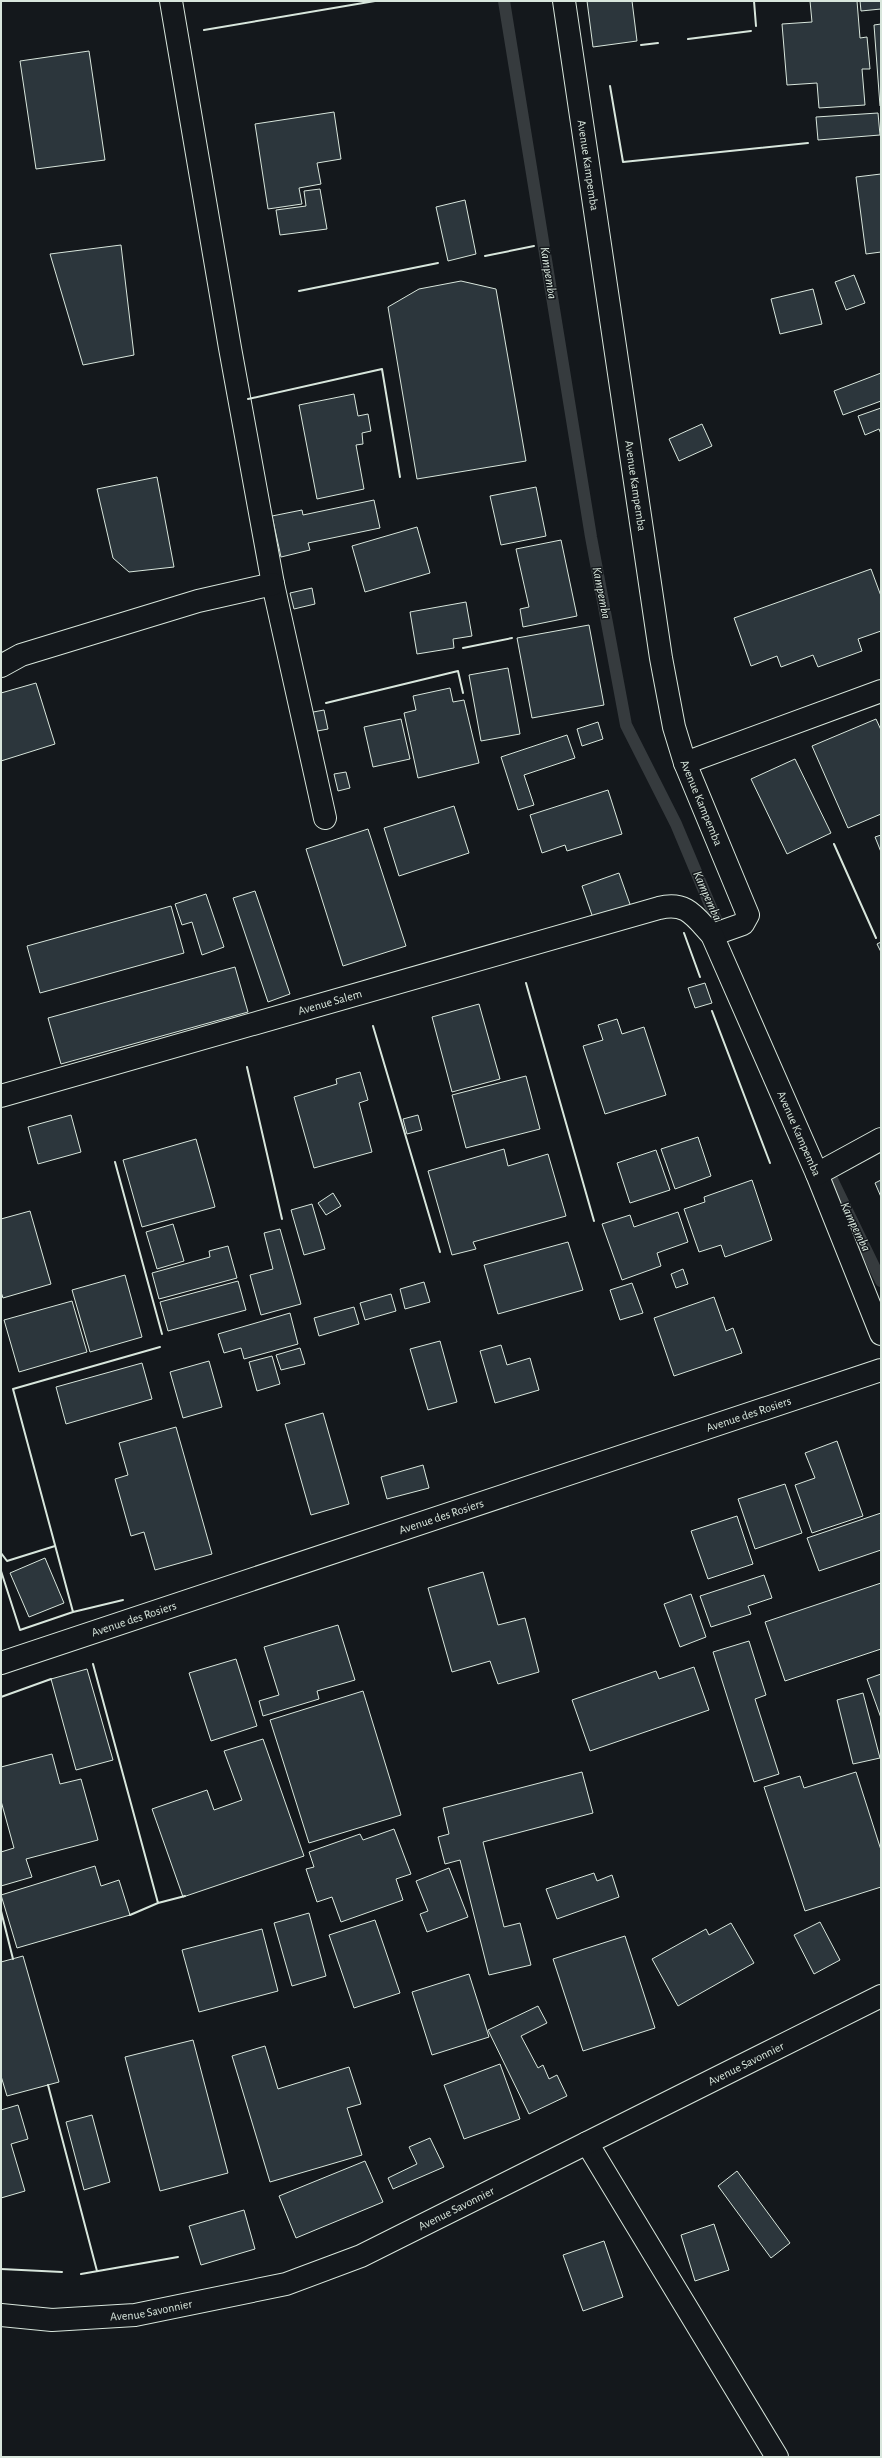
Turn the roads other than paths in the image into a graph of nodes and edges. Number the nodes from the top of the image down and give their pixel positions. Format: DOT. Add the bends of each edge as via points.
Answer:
graph roads {
  1 [pos="171,1"];
  2 [pos="564,1"];
  3 [pos="273,584"];
  4 [pos="1,666"];
  5 [pos="881,691"];
  6 [pos="686,763"];
  7 [pos="325,818"];
  8 [pos="659,908"];
  9 [pos="726,930"];
  10 [pos="1,1096"];
  11 [pos="881,1139"];
  12 [pos="817,1174"];
  13 [pos="881,1334"];
  14 [pos="880,1373"];
  15 [pos="1,1663"];
  16 [pos="881,1996"];
  17 [pos="587,2143"];
  18 [pos="1,2315"];
  19 [pos="777,2457"];
  1 -- 3 [label="street" via="228,340"];
  2 -- 6 [label="street, Avenue Kampemba" via="661,658 674,727"];
  3 -- 4 [label="street" via="198,601 21,655"];
  3 -- 7 [label="street"];
  5 -- 6 [label="street"];
  6 -- 9 [label="street, Avenue Kampemba" via="748,915"];
  8 -- 9 [label="street, Avenue Kampemba" via="678,905"];
  8 -- 10 [label="street, Avenue Salem"];
  9 -- 12 [label="street, Avenue Kampemba"];
  11 -- 12 [label="street"];
  12 -- 13 [label="street, Avenue Kampemba"];
  14 -- 15 [label="street, Avenue des Rosiers"];
  16 -- 17 [label="street, Avenue Savonnier"];
  17 -- 18 [label="street, Avenue Savonnier" via="361,2256 286,2284 135,2315 52,2320"];
  17 -- 19 [label="street"];
}
